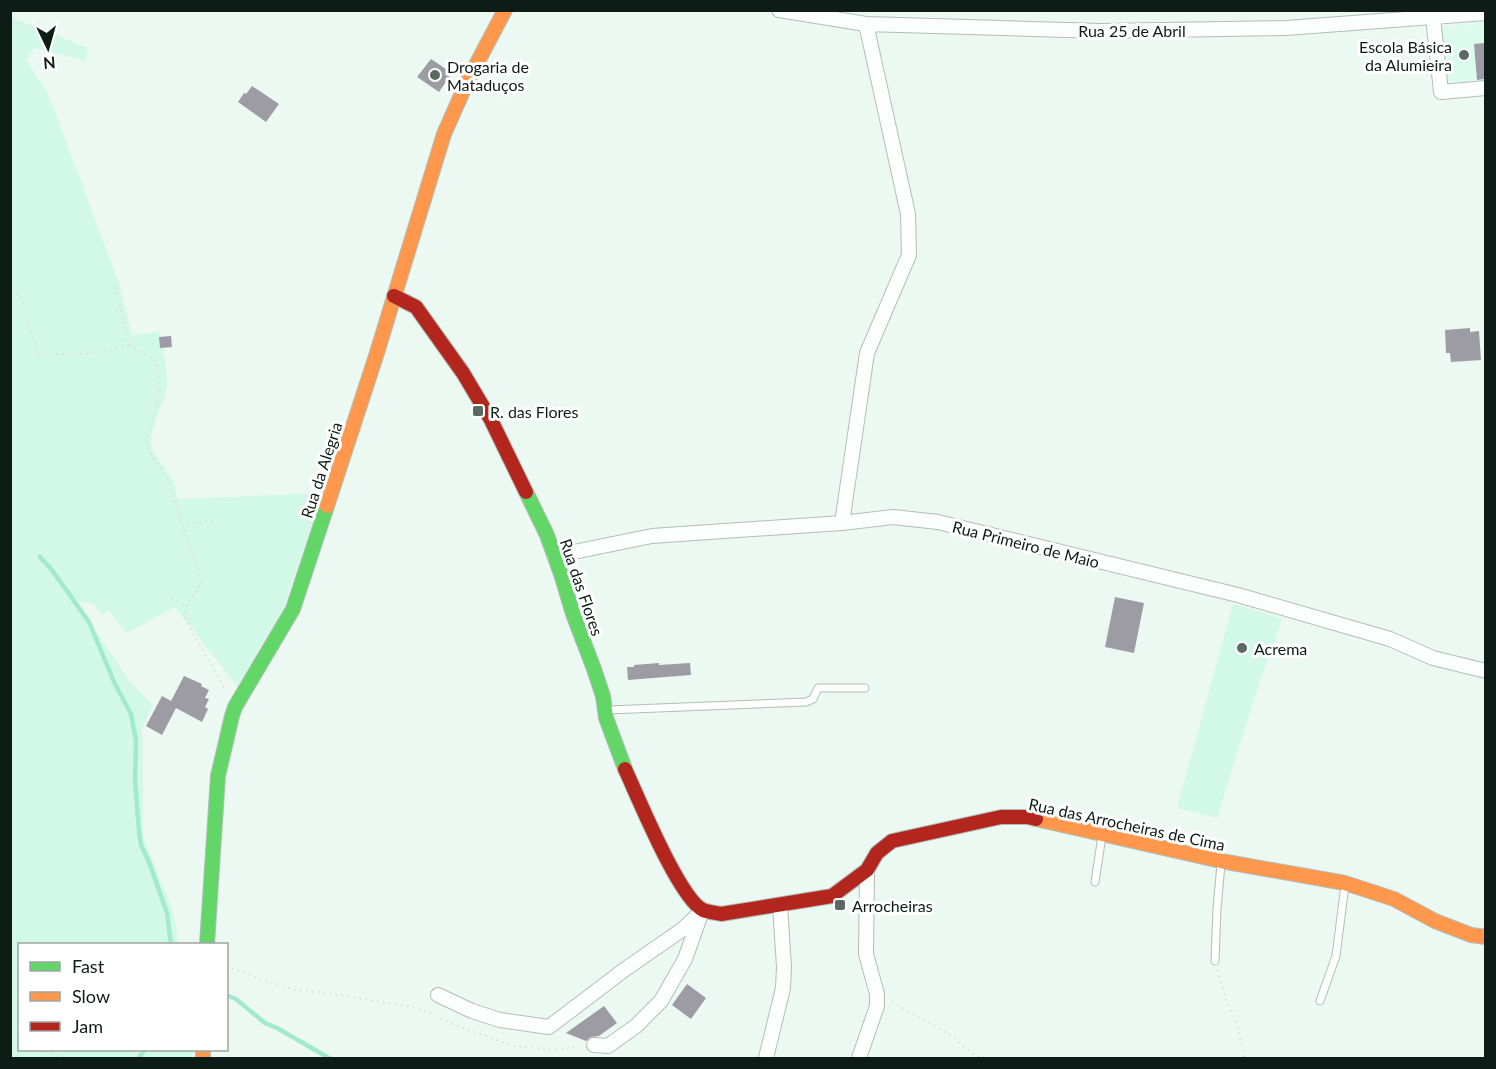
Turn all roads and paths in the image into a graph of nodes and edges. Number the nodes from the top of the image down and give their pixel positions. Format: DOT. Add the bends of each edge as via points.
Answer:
graph roads {
  1 [pos="505,10"];
  2 [pos="779,10"];
  3 [pos="1485,13"];
  4 [pos="1433,18"];
  5 [pos="866,24"];
  6 [pos="1485,88"];
  7 [pos="116,287"];
  8 [pos="10,292"];
  9 [pos="394,296"];
  10 [pos="129,345"];
  11 [pos="219,521"];
  12 [pos="842,523"];
  13 [pos="182,526"];
  14 [pos="554,556"];
  15 [pos="171,599"];
  16 [pos="186,606"];
  17 [pos="1485,671"];
  18 [pos="864,688"];
  19 [pos="235,707"];
  20 [pos="606,710"];
  21 [pos="1102,834"];
  22 [pos="1221,861"];
  23 [pos="867,870"];
  24 [pos="1095,882"];
  25 [pos="1345,883"];
  26 [pos="780,905"];
  27 [pos="703,909"];
  28 [pos="1485,937"];
  29 [pos="207,943"];
  30 [pos="1215,961"];
  31 [pos="228,968"];
  32 [pos="877,994"];
  33 [pos="438,995"];
  34 [pos="1320,1001"];
  35 [pos="594,1045"];
  36 [pos="43,1051"];
  37 [pos="67,1059"];
  38 [pos="766,1059"];
  39 [pos="859,1059"];
  40 [pos="980,1059"];
  41 [pos="1244,1059"];
  1 -- 9 [label="street, Rua da Alegria" via="444,134"];
  2 -- 5 [label="street, Rua 25 de Abril"];
  3 -- 4 [label="street, Rua 25 de Abril"];
  4 -- 5 [label="street, Rua 25 de Abril" via="1286,28 1100,31"];
  4 -- 6 [label="street" via="1441,92"];
  5 -- 12 [label="street" via="908,214 909,255 867,353"];
  7 -- 10 [label="path"];
  8 -- 10 [label="path" via="20,295 38,354 86,354"];
  9 -- 14 [label="street, Rua das Flores" via="416,307 477,395 527,491"];
  9 -- 19 [label="street, Rua da Alegria" via="293,609"];
  10 -- 13 [label="path" via="158,362 158,401 147,440 153,459 171,487"];
  11 -- 13 [label="path"];
  12 -- 14 [label="street, Rua Primeiro de Maio" via="652,536"];
  12 -- 17 [label="street, Rua Primeiro de Maio" via="893,517 938,522 1238,595"];
  13 -- 16 [label="path" via="201,578 198,592"];
  14 -- 20 [label="street, Rua das Flores"];
  15 -- 16 [label="path"];
  16 -- 19 [label="path" via="186,621"];
  18 -- 20 [label="lane" via="818,688 813,699 806,702"];
  19 -- 29 [label="street, Rua da Alegria" via="218,776"];
  20 -- 27 [label="street, Rua das Flores" via="625,769 663,851 684,890"];
  21 -- 22 [label="street, Rua das Arrocheiras de Cima"];
  21 -- 23 [label="street, Rua das Arrocheiras de Cima" via="1027,818 1001,817 892,841 877,853"];
  21 -- 24 [label="lane"];
  22 -- 25 [label="street, Rua das Arrocheiras de Cima"];
  22 -- 30 [label="lane"];
  23 -- 26 [label="street, Rua das Arrocheiras de Cima" via="832,896"];
  23 -- 32 [label="street" via="866,954"];
  25 -- 28 [label="street, Rua das Arrocheiras de Cima" via="1394,899 1471,935"];
  25 -- 34 [label="lane" via="1336,956"];
  26 -- 27 [label="street, Rua das Arrocheiras de Cima" via="721,914"];
  26 -- 38 [label="street" via="783,988"];
  27 -- 33 [label="street" via="549,1027 501,1020"];
  27 -- 35 [label="street" via="686,959 661,1001 608,1046"];
  30 -- 41 [label="path" via="1236,1021"];
  31 -- 35 [label="path" via="295,990 418,1008 514,1046 555,1050"];
  32 -- 39 [label="street" via="877,1006"];
  32 -- 40 [label="path" via="952,1036"];
  36 -- 37 [label="path"];
}
